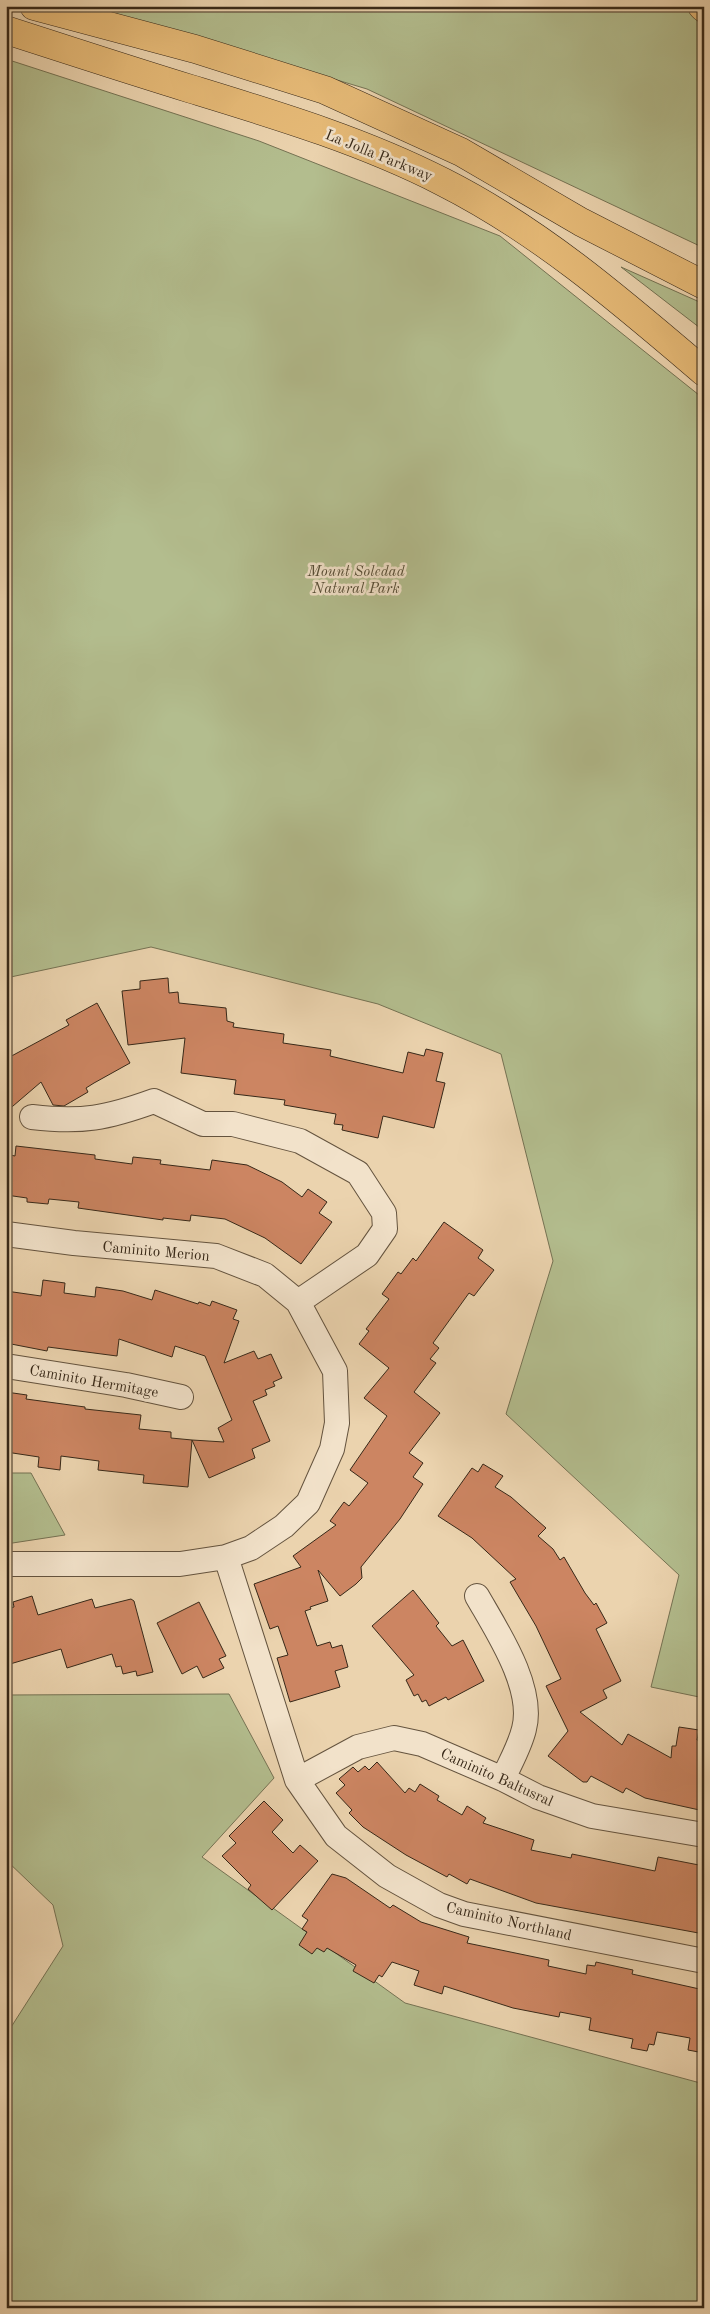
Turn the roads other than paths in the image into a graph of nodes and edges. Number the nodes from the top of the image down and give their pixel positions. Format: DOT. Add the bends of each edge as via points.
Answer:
graph roads {
  1 [pos="34,6"];
  2 [pos="6,30"];
  3 [pos="704,285"];
  4 [pos="704,372"];
  5 [pos="32,1117"];
  6 [pos="6,1234"];
  7 [pos="298,1302"];
  8 [pos="6,1366"];
  9 [pos="181,1397"];
  10 [pos="226,1557"];
  11 [pos="6,1564"];
  12 [pos="477,1596"];
  13 [pos="503,1779"];
  14 [pos="297,1780"];
  15 [pos="704,1835"];
  16 [pos="704,1961"];
  1 -- 3 [label="highway" via="195,49 325,90 461,152 581,222"];
  2 -- 4 [label="highway, La Jolla Parkway" via="291,120 444,182 526,230 600,284"];
  5 -- 7 [label="street" via="93,1119 154,1101 203,1124 233,1124 300,1141 358,1173 384,1213 385,1229 367,1255"];
  6 -- 7 [label="street, Caminito Merion" via="216,1256 265,1275"];
  7 -- 10 [label="street, Caminito Merion" via="335,1371 337,1423 332,1449 308,1502 284,1526 251,1548"];
  8 -- 9 [label="street, Caminito Hermitage" via="126,1384"];
  10 -- 11 [label="street, Caminito Merion" via="180,1564"];
  10 -- 14 [label="street, Caminito Northland"];
  12 -- 13 [label="street" via="516,1664 525,1707 524,1728"];
  13 -- 14 [label="street, Caminito Baltusral" via="422,1744 394,1738 358,1747"];
  13 -- 15 [label="street, Caminito Baltusral" via="538,1797 592,1816"];
  14 -- 16 [label="street, Caminito Northland" via="336,1836 387,1876 439,1905 464,1914"];
}
